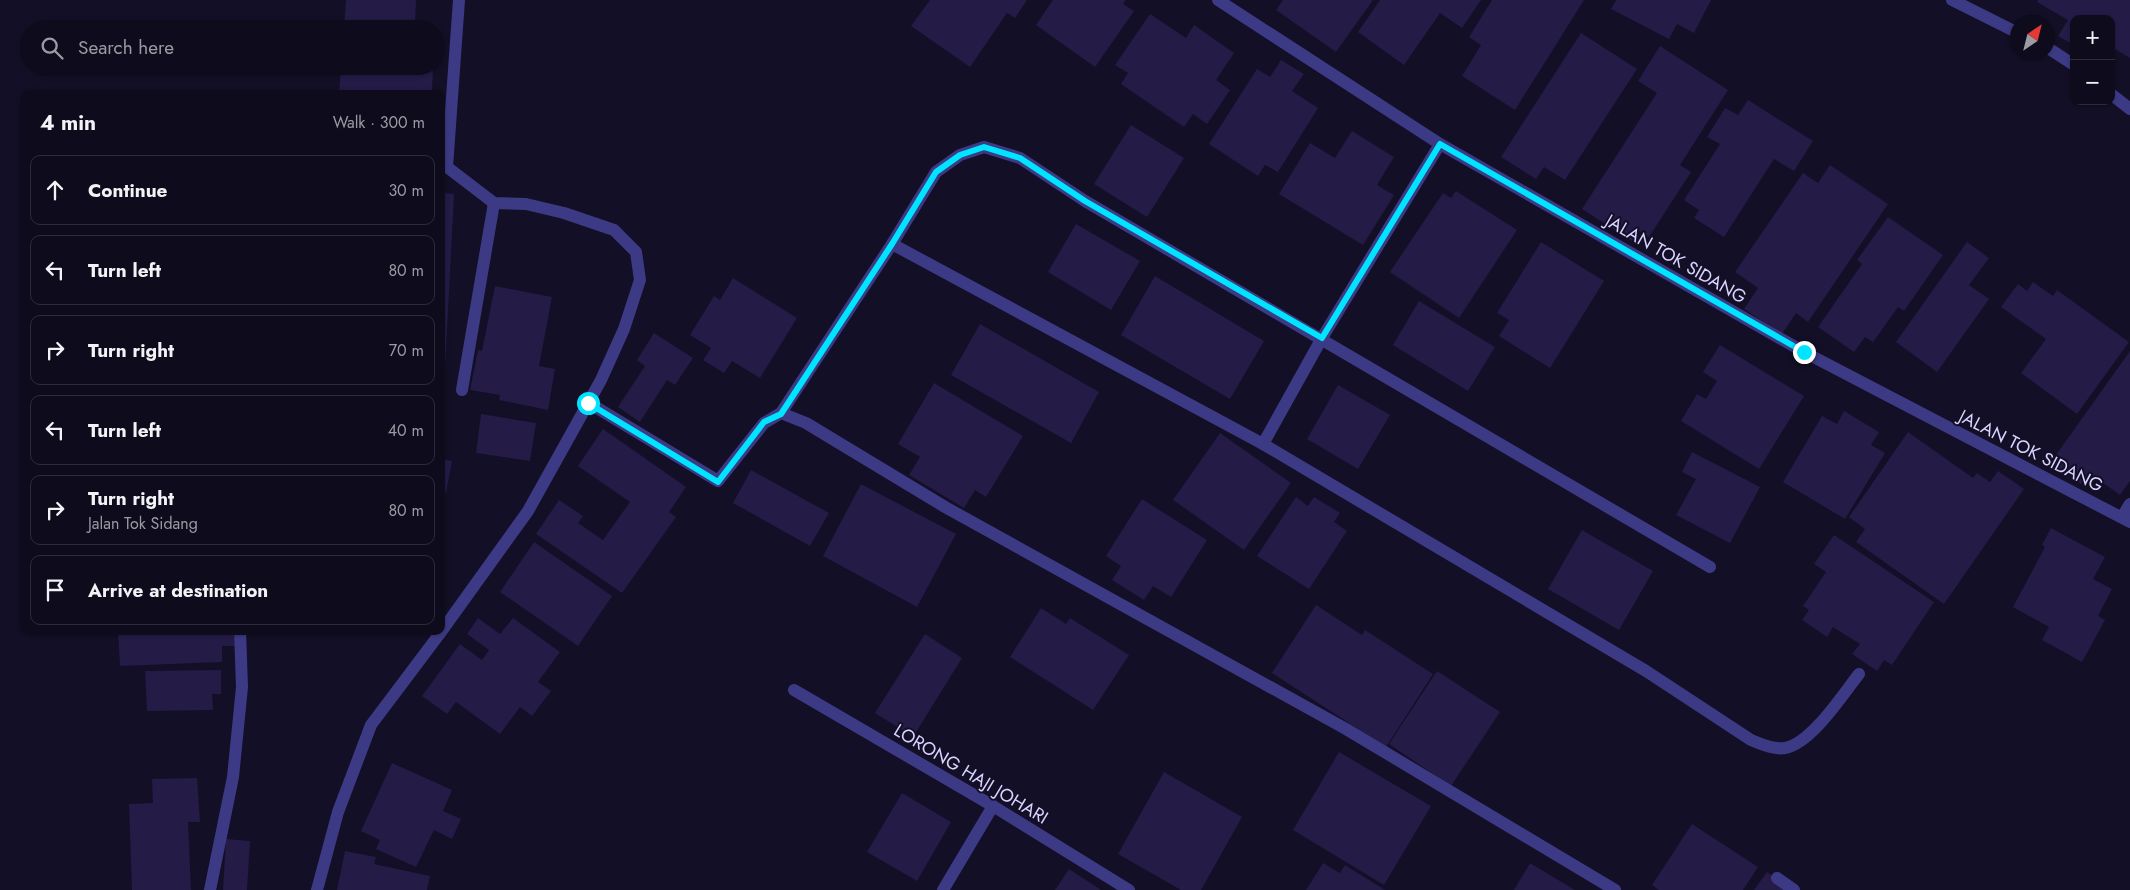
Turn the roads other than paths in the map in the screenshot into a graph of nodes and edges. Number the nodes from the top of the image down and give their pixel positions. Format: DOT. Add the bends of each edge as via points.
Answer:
graph roads {
  1 [pos="458,0"];
  2 [pos="1218,0"];
  3 [pos="1952,0"];
  4 [pos="2010,29"];
  5 [pos="2055,52"];
  6 [pos="2070,62"];
  7 [pos="2115,97"];
  8 [pos="2130,109"];
  9 [pos="1440,144"];
  10 [pos="445,155"];
  11 [pos="445,168"];
  12 [pos="494,203"];
  13 [pos="892,244"];
  14 [pos="1322,338"];
  15 [pos="462,390"];
  16 [pos="588,403"];
  17 [pos="781,414"];
  18 [pos="1263,444"];
  19 [pos="2130,504"];
  20 [pos="2126,520"];
  21 [pos="1710,567"];
  22 [pos="445,626"];
  23 [pos="240,635"];
  24 [pos="439,635"];
  25 [pos="1859,674"];
  26 [pos="794,690"];
  27 [pos="993,806"];
  28 [pos="1777,878"];
  29 [pos="210,890"];
  30 [pos="317,890"];
  31 [pos="943,890"];
  32 [pos="1129,890"];
  33 [pos="1615,890"];
  34 [pos="1794,890"];
  1 -- 10 [label="street"];
  2 -- 9 [label="street, JALAN TOK SIDANG"];
  3 -- 4 [label="street"];
  5 -- 6 [label="street"];
  7 -- 8 [label="street"];
  9 -- 14 [label="street"];
  9 -- 20 [label="street, JALAN TOK SIDANG" via="1804,352"];
  11 -- 12 [label="street"];
  12 -- 15 [label="street"];
  12 -- 16 [label="street" via="526,204 614,230 636,252 640,280 624,329"];
  13 -- 14 [label="street" via="936,172 960,155 984,147 1020,158 1085,201"];
  13 -- 17 [label="street"];
  13 -- 18 [label="street"];
  14 -- 18 [label="street"];
  14 -- 21 [label="street"];
  16 -- 17 [label="street" via="718,482 764,422"];
  16 -- 22 [label="street" via="528,510"];
  17 -- 33 [label="street" via="806,423 945,507 1346,729"];
  18 -- 25 [label="street" via="1646,672 1751,740 1769,747 1786,748 1806,739"];
  19 -- 20 [label="street"];
  23 -- 29 [label="street" via="242,687 234,776"];
  24 -- 30 [label="street" via="372,724 338,812"];
  26 -- 27 [label="street, LORONG HAJI JOHARI"];
  27 -- 31 [label="street"];
  27 -- 32 [label="street, LORONG HAJI JOHARI"];
  28 -- 34 [label="street"];
}
